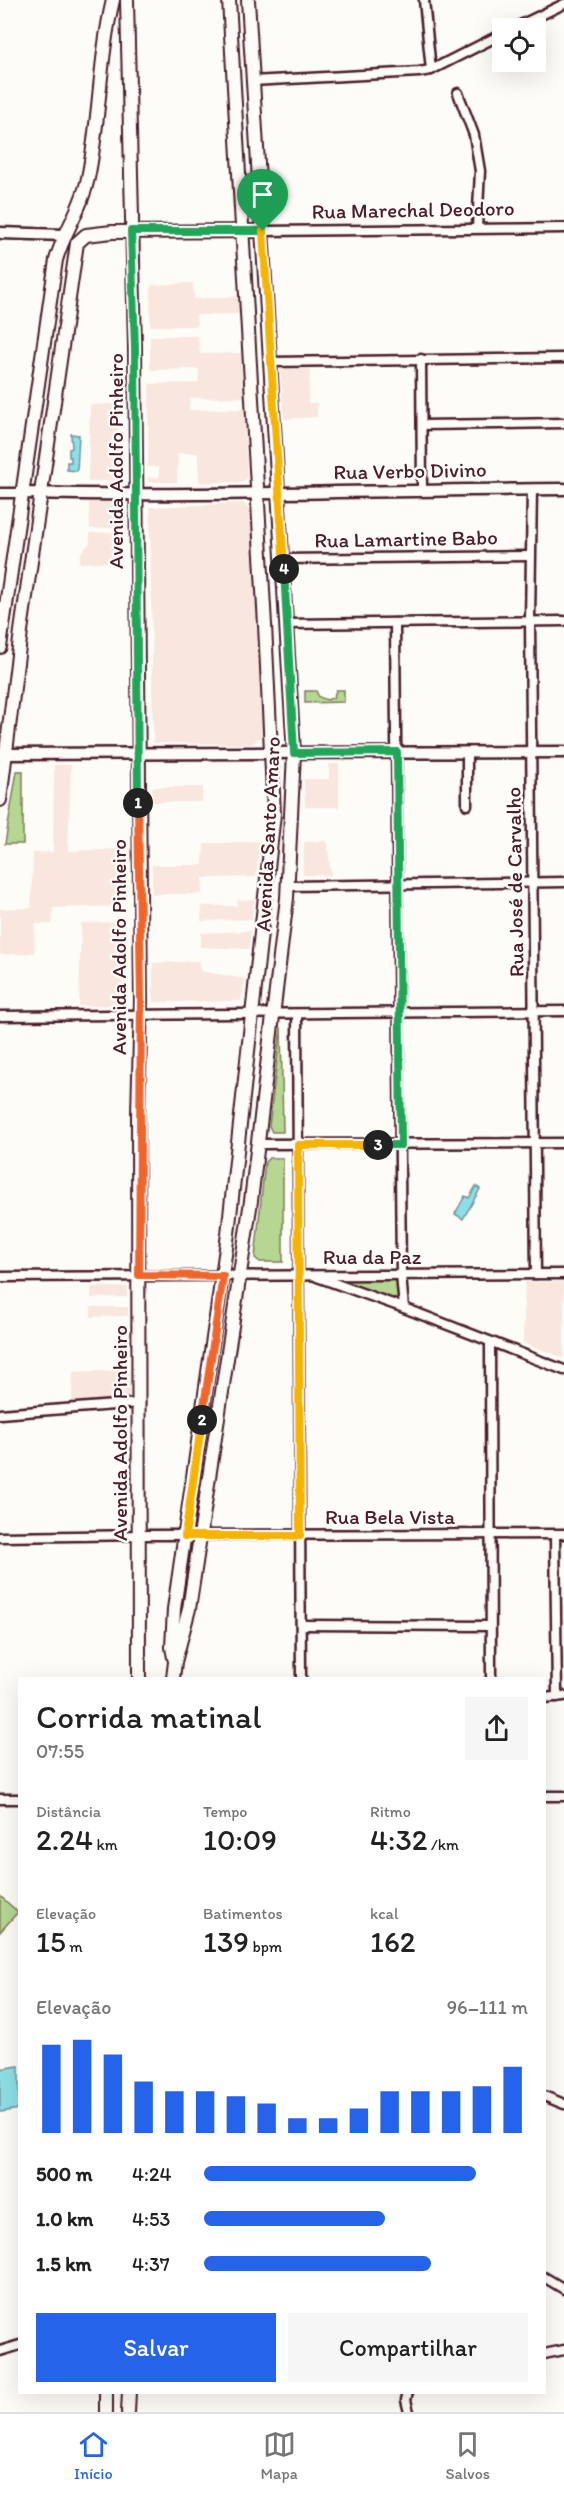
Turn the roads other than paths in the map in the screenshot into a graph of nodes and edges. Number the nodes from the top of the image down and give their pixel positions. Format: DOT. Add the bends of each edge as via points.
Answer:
graph roads {
  1 [pos="113,0"];
  2 [pos="127,0"];
  3 [pos="229,0"];
  4 [pos="248,0"];
  5 [pos="424,0"];
  6 [pos="564,4"];
  7 [pos="535,18"];
  8 [pos="492,39"];
  9 [pos="431,70"];
  10 [pos="252,81"];
  11 [pos="458,93"];
  12 [pos="477,228"];
  13 [pos="564,228"];
  14 [pos="131,231"];
  15 [pos="242,231"];
  16 [pos="263,231"];
  17 [pos="0,233"];
  18 [pos="64,235"];
  19 [pos="564,358"];
  20 [pos="421,359"];
  21 [pos="271,362"];
  22 [pos="564,423"];
  23 [pos="422,425"];
  24 [pos="422,489"];
  25 [pos="532,489"];
  26 [pos="564,489"];
  27 [pos="0,493"];
  28 [pos="22,493"];
  29 [pos="41,493"];
  30 [pos="136,493"];
  31 [pos="257,494"];
  32 [pos="278,494"];
  33 [pos="530,556"];
  34 [pos="283,559"];
  35 [pos="530,621"];
  36 [pos="564,621"];
  37 [pos="395,622"];
  38 [pos="286,624"];
  39 [pos="0,647"];
  40 [pos="397,752"];
  41 [pos="466,752"];
  42 [pos="532,752"];
  43 [pos="564,752"];
  44 [pos="138,753"];
  45 [pos="272,753"];
  46 [pos="294,753"];
  47 [pos="2,754"];
  48 [pos="0,800"];
  49 [pos="467,805"];
  50 [pos="533,882"];
  51 [pos="564,882"];
  52 [pos="399,883"];
  53 [pos="288,886"];
  54 [pos="564,1011"];
  55 [pos="534,1012"];
  56 [pos="140,1014"];
  57 [pos="253,1014"];
  58 [pos="274,1014"];
  59 [pos="297,1014"];
  60 [pos="400,1014"];
  61 [pos="0,1016"];
  62 [pos="534,1143"];
  63 [pos="564,1143"];
  64 [pos="239,1144"];
  65 [pos="258,1144"];
  66 [pos="298,1145"];
  67 [pos="401,1145"];
  68 [pos="536,1274"];
  69 [pos="564,1274"];
  70 [pos="139,1275"];
  71 [pos="241,1275"];
  72 [pos="298,1275"];
  73 [pos="311,1275"];
  74 [pos="401,1275"];
  75 [pos="223,1276"];
  76 [pos="0,1277"];
  77 [pos="404,1308"];
  78 [pos="490,1342"];
  79 [pos="564,1370"];
  80 [pos="140,1403"];
  81 [pos="0,1414"];
  82 [pos="490,1534"];
  83 [pos="560,1534"];
  84 [pos="139,1535"];
  85 [pos="185,1536"];
  86 [pos="199,1536"];
  87 [pos="300,1536"];
  88 [pos="0,1537"];
  89 [pos="302,1624"];
  90 [pos="490,1626"];
  91 [pos="175,1662"];
  92 [pos="139,1677"];
  93 [pos="173,1677"];
  94 [pos="302,1677"];
  95 [pos="491,1677"];
  96 [pos="560,1697"];
  97 [pos="546,1796"];
  98 [pos="564,1796"];
  99 [pos="0,1799"];
  100 [pos="18,1799"];
  101 [pos="546,2097"];
  102 [pos="564,2104"];
  103 [pos="546,2278"];
  104 [pos="564,2289"];
  105 [pos="18,2346"];
  106 [pos="564,2350"];
  107 [pos="0,2351"];
  108 [pos="546,2354"];
  109 [pos="106,2394"];
  110 [pos="129,2394"];
  111 [pos="408,2394"];
  112 [pos="106,2412"];
  113 [pos="128,2412"];
  114 [pos="409,2412"];
  1 -- 18 [label="main road" via="89,175 82,201"];
  2 -- 14 [label="main road, Avenida Adolfo Pinheiro"];
  3 -- 15 [label="main road, Avenida Santo Amaro"];
  4 -- 10 [label="main road, Avenida Santo Amaro"];
  5 -- 9 [label="street"];
  6 -- 7 [label="street"];
  8 -- 9 [label="street"];
  9 -- 10 [label="street"];
  10 -- 16 [label="main road, Avenida Santo Amaro"];
  11 -- 12 [label="street" via="474,135 480,171"];
  12 -- 13 [label="street, Rua Marechal Deodoro"];
  12 -- 16 [label="street, Rua Marechal Deodoro"];
  14 -- 15 [label="main road, Rua Marechal Deodoro"];
  14 -- 29 [label="main road, Rua Marechal Deodoro" via="92,234 83,237 75,248"];
  14 -- 30 [label="main road, Avenida Adolfo Pinheiro"];
  15 -- 16 [label="main road, Rua Marechal Deodoro"];
  15 -- 31 [label="main road, Avenida Santo Amaro"];
  16 -- 21 [label="main road, Avenida Santo Amaro"];
  17 -- 18 [label="street"];
  18 -- 28 [label="main road" via="45,324"];
  19 -- 20 [label="street"];
  20 -- 21 [label="street"];
  20 -- 23 [label="street"];
  21 -- 32 [label="main road, Avenida Santo Amaro"];
  22 -- 23 [label="street"];
  23 -- 24 [label="street"];
  24 -- 25 [label="street, Rua Verbo Divino"];
  24 -- 32 [label="street, Rua Verbo Divino"];
  25 -- 26 [label="street, Rua Verbo Divino"];
  25 -- 33 [label="street, Rua José de Carvalho"];
  27 -- 28 [label="street"];
  28 -- 29 [label="street, Rua Verbo Divino"];
  28 -- 39 [label="main road"];
  29 -- 30 [label="street, Rua Verbo Divino"];
  29 -- 47 [label="main road"];
  30 -- 31 [label="street, Rua Verbo Divino"];
  30 -- 44 [label="main road, Avenida Adolfo Pinheiro"];
  31 -- 32 [label="street, Rua Verbo Divino"];
  31 -- 45 [label="main road, Avenida Santo Amaro"];
  32 -- 34 [label="main road, Avenida Santo Amaro"];
  33 -- 34 [label="street, Rua Lamartine Babo"];
  33 -- 35 [label="street, Rua José de Carvalho"];
  34 -- 38 [label="main road, Avenida Santo Amaro"];
  35 -- 36 [label="street"];
  35 -- 37 [label="street"];
  35 -- 42 [label="street, Rua José de Carvalho"];
  37 -- 38 [label="street"];
  37 -- 40 [label="street"];
  38 -- 46 [label="main road, Avenida Santo Amaro"];
  40 -- 41 [label="street"];
  40 -- 46 [label="street"];
  40 -- 52 [label="street"];
  41 -- 42 [label="street"];
  41 -- 49 [label="street"];
  42 -- 43 [label="street"];
  42 -- 50 [label="street, Rua José de Carvalho"];
  44 -- 45 [label="street"];
  44 -- 47 [label="street"];
  44 -- 56 [label="main road, Avenida Adolfo Pinheiro"];
  45 -- 46 [label="street"];
  45 -- 57 [label="main road, Avenida Santo Amaro" via="274,814"];
  46 -- 53 [label="main road, Avenida Santo Amaro"];
  47 -- 48 [label="main road"];
  50 -- 51 [label="street"];
  50 -- 52 [label="street"];
  50 -- 55 [label="street, Rua José de Carvalho"];
  52 -- 53 [label="street"];
  52 -- 60 [label="street"];
  53 -- 58 [label="main road, Avenida Santo Amaro"];
  54 -- 55 [label="street"];
  55 -- 60 [label="street"];
  55 -- 62 [label="street, Rua José de Carvalho"];
  56 -- 57 [label="street"];
  56 -- 61 [label="street"];
  56 -- 70 [label="main road, Avenida Adolfo Pinheiro"];
  57 -- 58 [label="street"];
  57 -- 64 [label="main road, Avenida Santo Amaro"];
  58 -- 59 [label="street"];
  58 -- 65 [label="main road, Avenida Santo Amaro"];
  59 -- 60 [label="street"];
  59 -- 66 [label="street"];
  60 -- 67 [label="street"];
  62 -- 63 [label="street"];
  62 -- 67 [label="street"];
  62 -- 68 [label="street, Rua José de Carvalho"];
  64 -- 65 [label="main road"];
  64 -- 75 [label="main road, Avenida Santo Amaro"];
  65 -- 66 [label="street"];
  65 -- 71 [label="main road, Avenida Santo Amaro"];
  66 -- 67 [label="street"];
  66 -- 72 [label="street"];
  67 -- 74 [label="street"];
  68 -- 69 [label="street, Rua da Paz"];
  68 -- 74 [label="street, Rua da Paz"];
  70 -- 75 [label="street, Rua da Paz"];
  70 -- 76 [label="street, Rua da Paz"];
  70 -- 80 [label="main road, Avenida Adolfo Pinheiro"];
  71 -- 72 [label="street, Rua da Paz"];
  71 -- 75 [label="street, Rua da Paz"];
  71 -- 86 [label="main road, Avenida Santo Amaro"];
  72 -- 73 [label="street, Rua da Paz"];
  72 -- 87 [label="street"];
  73 -- 74 [label="street, Rua da Paz"];
  73 -- 77 [label="street"];
  74 -- 77 [label="street"];
  75 -- 85 [label="main road, Avenida Santo Amaro"];
  77 -- 78 [label="street"];
  78 -- 79 [label="street"];
  78 -- 82 [label="street"];
  80 -- 81 [label="street"];
  80 -- 84 [label="main road, Avenida Adolfo Pinheiro"];
  82 -- 83 [label="street, Rua Bela Vista"];
  82 -- 87 [label="street, Rua Bela Vista"];
  82 -- 90 [label="street"];
  83 -- 96 [label="street"];
  84 -- 85 [label="street, Rua Bela Vista"];
  84 -- 88 [label="street, Rua Bela Vista"];
  84 -- 92 [label="main road, Avenida Adolfo Pinheiro"];
  85 -- 86 [label="street, Rua Bela Vista"];
  85 -- 91 [label="main road, Avenida Santo Amaro" via="173,1620"];
  86 -- 87 [label="street, Rua Bela Vista"];
  86 -- 91 [label="main road, Avenida Santo Amaro" via="185,1629"];
  87 -- 89 [label="street"];
  89 -- 90 [label="street"];
  89 -- 94 [label="street"];
  90 -- 95 [label="street"];
  91 -- 93 [label="main road, Avenida Santo Amaro"];
  97 -- 98 [label="street"];
  99 -- 100 [label="street"];
  101 -- 102 [label="street"];
  103 -- 104 [label="street"];
  105 -- 107 [label="street"];
  106 -- 108 [label="street"];
  109 -- 112 [label="main road"];
  110 -- 113 [label="main road"];
  111 -- 114 [label="street"];
}
